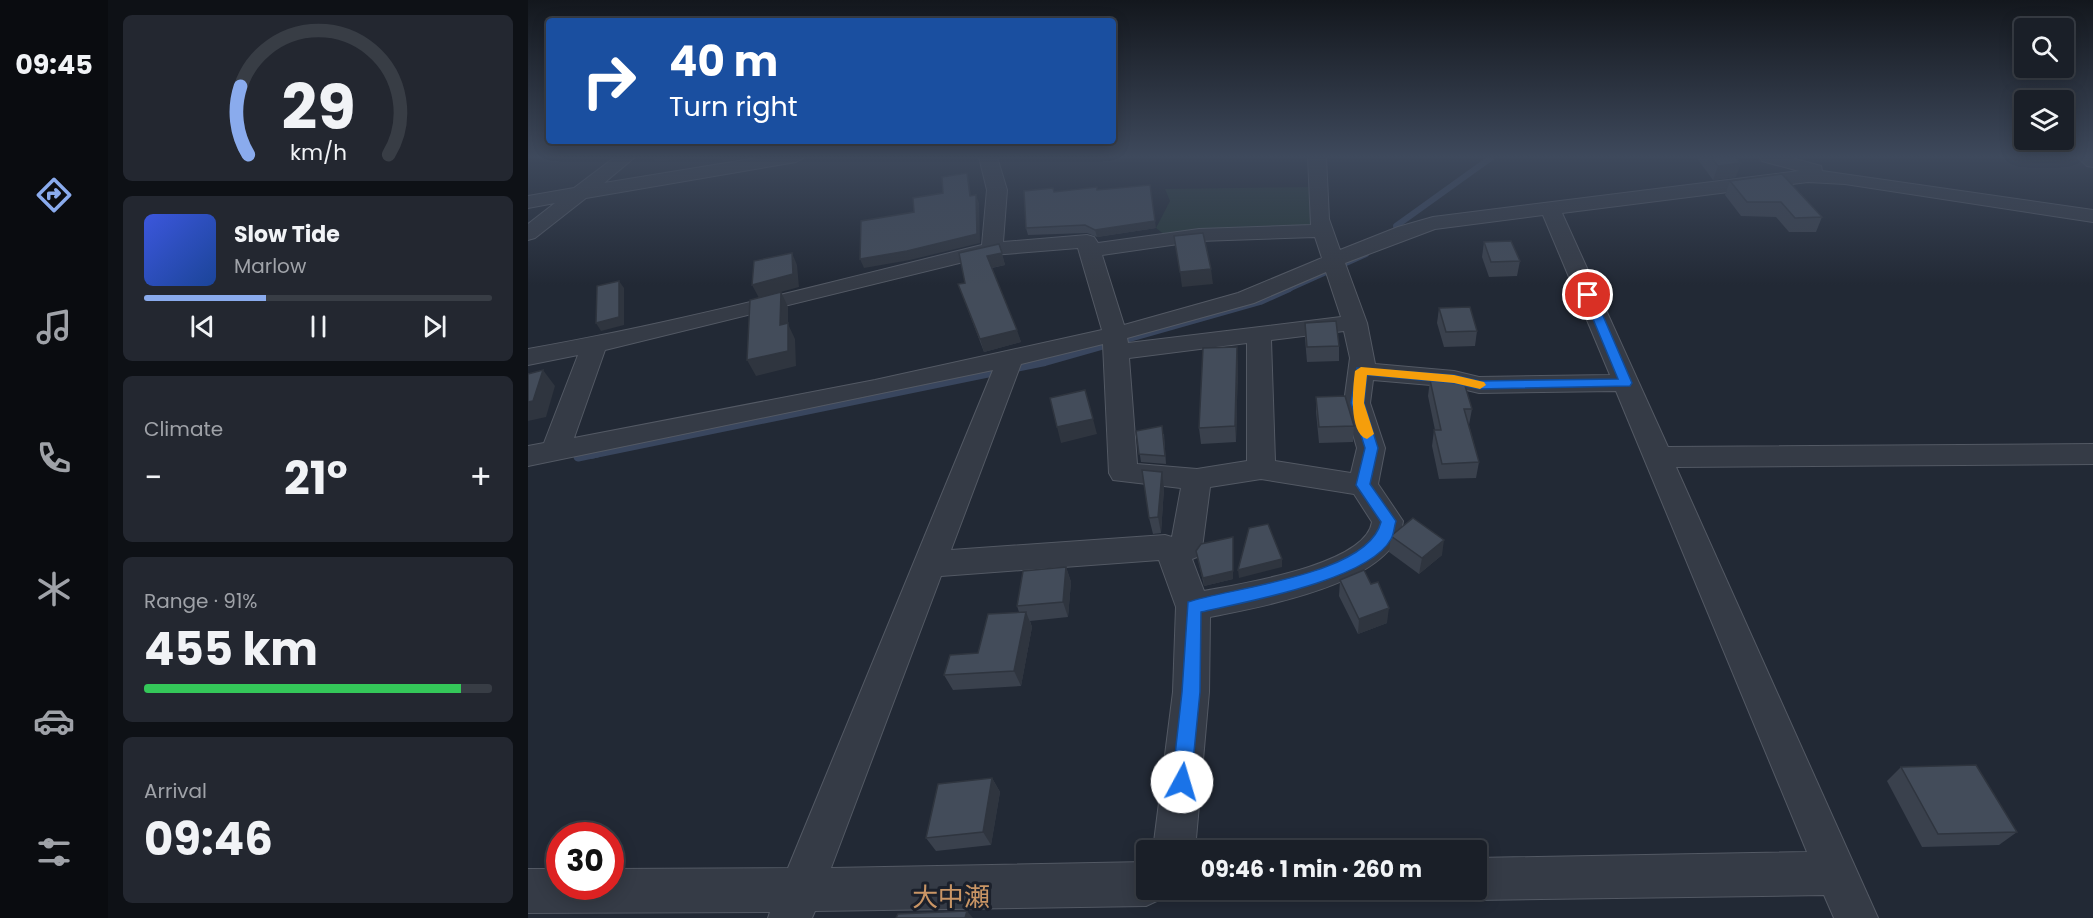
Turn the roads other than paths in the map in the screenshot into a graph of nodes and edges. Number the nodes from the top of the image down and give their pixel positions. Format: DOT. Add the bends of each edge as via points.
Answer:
graph roads {
  1 [pos="572,200"];
  2 [pos="996,200"];
  3 [pos="1318,200"];
  4 [pos="1610,200"];
  5 [pos="1988,200"];
  6 [pos="1550,207"];
  7 [pos="2093,216"];
  8 [pos="1323,231"];
  9 [pos="528,234"];
  10 [pos="992,249"];
  11 [pos="1090,250"];
  12 [pos="1332,261"];
  13 [pos="1355,323"];
  14 [pos="1259,334"];
  15 [pos="1116,343"];
  16 [pos="594,345"];
  17 [pos="528,357"];
  18 [pos="1010,360"];
  19 [pos="1361,371"];
  20 [pos="1626,383"];
  21 [pos="555,450"];
  22 [pos="2093,454"];
  23 [pos="528,456"];
  24 [pos="1658,457"];
  25 [pos="1261,469"];
  26 [pos="1197,479"];
  27 [pos="1363,485"];
  28 [pos="1174,554"];
  29 [pos="930,564"];
  30 [pos="1193,607"];
  31 [pos="1175,840"];
  32 [pos="1837,873"];
  33 [pos="1487,879"];
  34 [pos="1136,885"];
  35 [pos="528,891"];
  36 [pos="796,904"];
  37 [pos="1856,918"];
  1 -- 9 [label="street"];
  2 -- 10 [label="street"];
  3 -- 8 [label="street"];
  4 -- 6 [label="street"];
  5 -- 7 [label="street"];
  6 -- 12 [label="street" via="1433,223 1394,233"];
  6 -- 20 [label="street"];
  8 -- 11 [label="street" via="1199,235"];
  8 -- 12 [label="street"];
  10 -- 11 [label="street" via="1087,241"];
  10 -- 16 [label="street"];
  11 -- 15 [label="street"];
  12 -- 13 [label="street"];
  12 -- 15 [label="street" via="1254,297"];
  13 -- 14 [label="street"];
  13 -- 19 [label="street" via="1363,358"];
  14 -- 15 [label="street"];
  14 -- 25 [label="street"];
  15 -- 18 [label="street"];
  15 -- 26 [label="street" via="1124,473"];
  16 -- 17 [label="street"];
  16 -- 21 [label="street"];
  18 -- 21 [label="street"];
  18 -- 29 [label="street"];
  19 -- 20 [label="street" via="1454,379 1479,385"];
  19 -- 27 [label="street" via="1357,403 1371,448"];
  20 -- 24 [label="street"];
  21 -- 23 [label="street"];
  22 -- 24 [label="street"];
  24 -- 32 [label="street"];
  25 -- 26 [label="street"];
  25 -- 27 [label="street"];
  26 -- 28 [label="street" via="1186,548"];
  27 -- 30 [label="street" via="1388,521 1385,537 1364,556 1295,584"];
  28 -- 29 [label="street" via="1165,547"];
  28 -- 30 [label="street"];
  29 -- 36 [label="street"];
  30 -- 31 [label="street" via="1191,692"];
  32 -- 33 [label="street"];
  32 -- 37 [label="street"];
  34 -- 36 [label="street"];
  35 -- 36 [label="street"];
}
